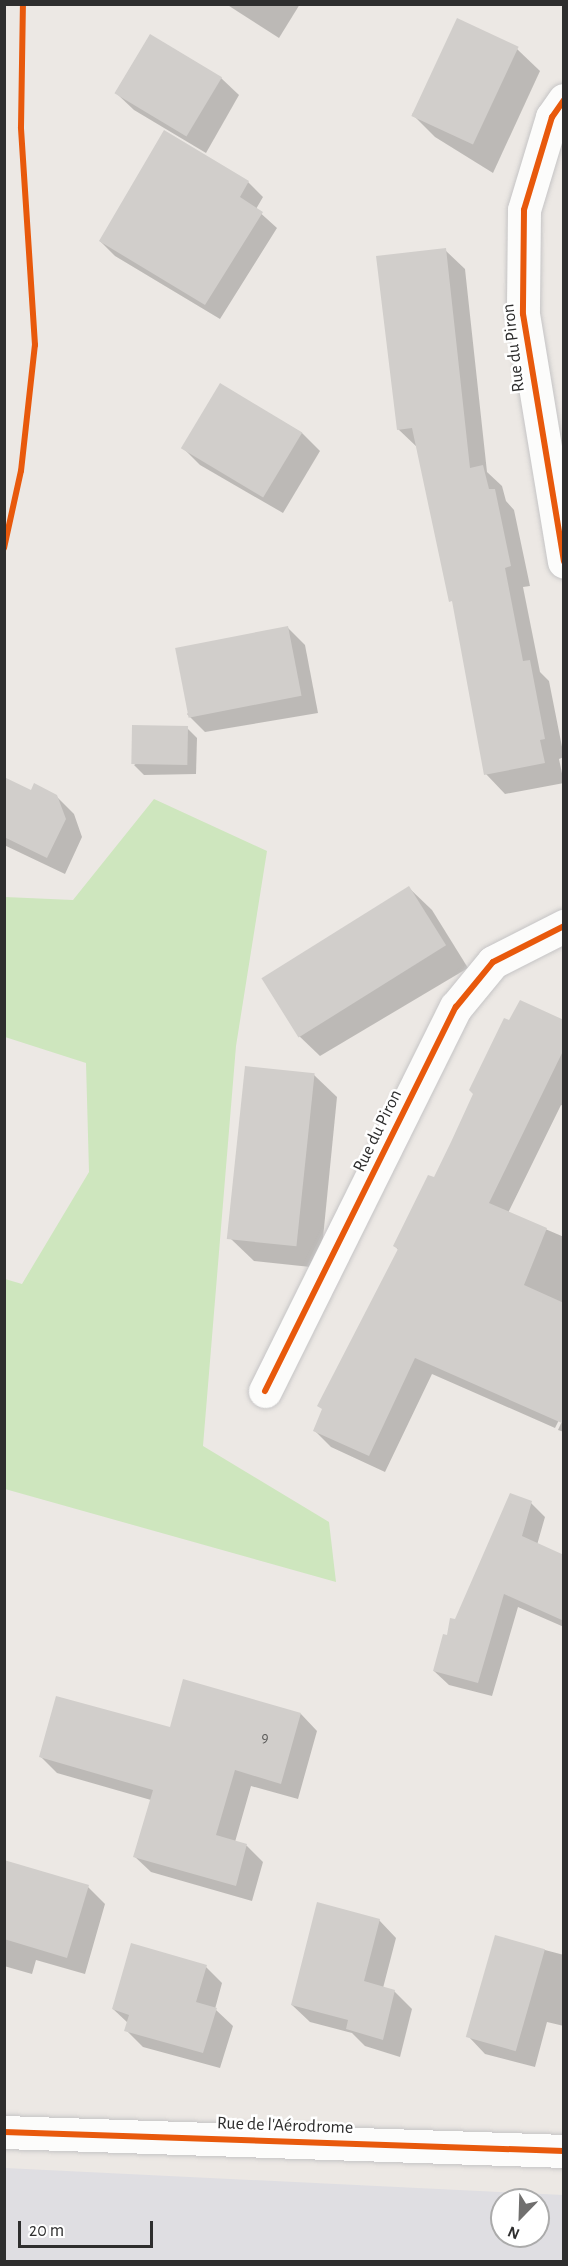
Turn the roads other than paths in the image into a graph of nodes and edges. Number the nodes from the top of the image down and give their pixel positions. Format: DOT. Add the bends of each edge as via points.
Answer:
graph roads {
  1 [pos="564,100"];
  2 [pos="564,562"];
  3 [pos="564,926"];
  4 [pos="265,1391"];
  5 [pos="4,2132"];
  6 [pos="564,2151"];
  1 -- 2 [label="street, Rue du Piron" via="552,117 524,210 523,302 551,500"];
  3 -- 4 [label="street, Rue du Piron" via="493,962 456,1007"];
  5 -- 6 [label="street, Rue de l'Aérodrome"];
}
